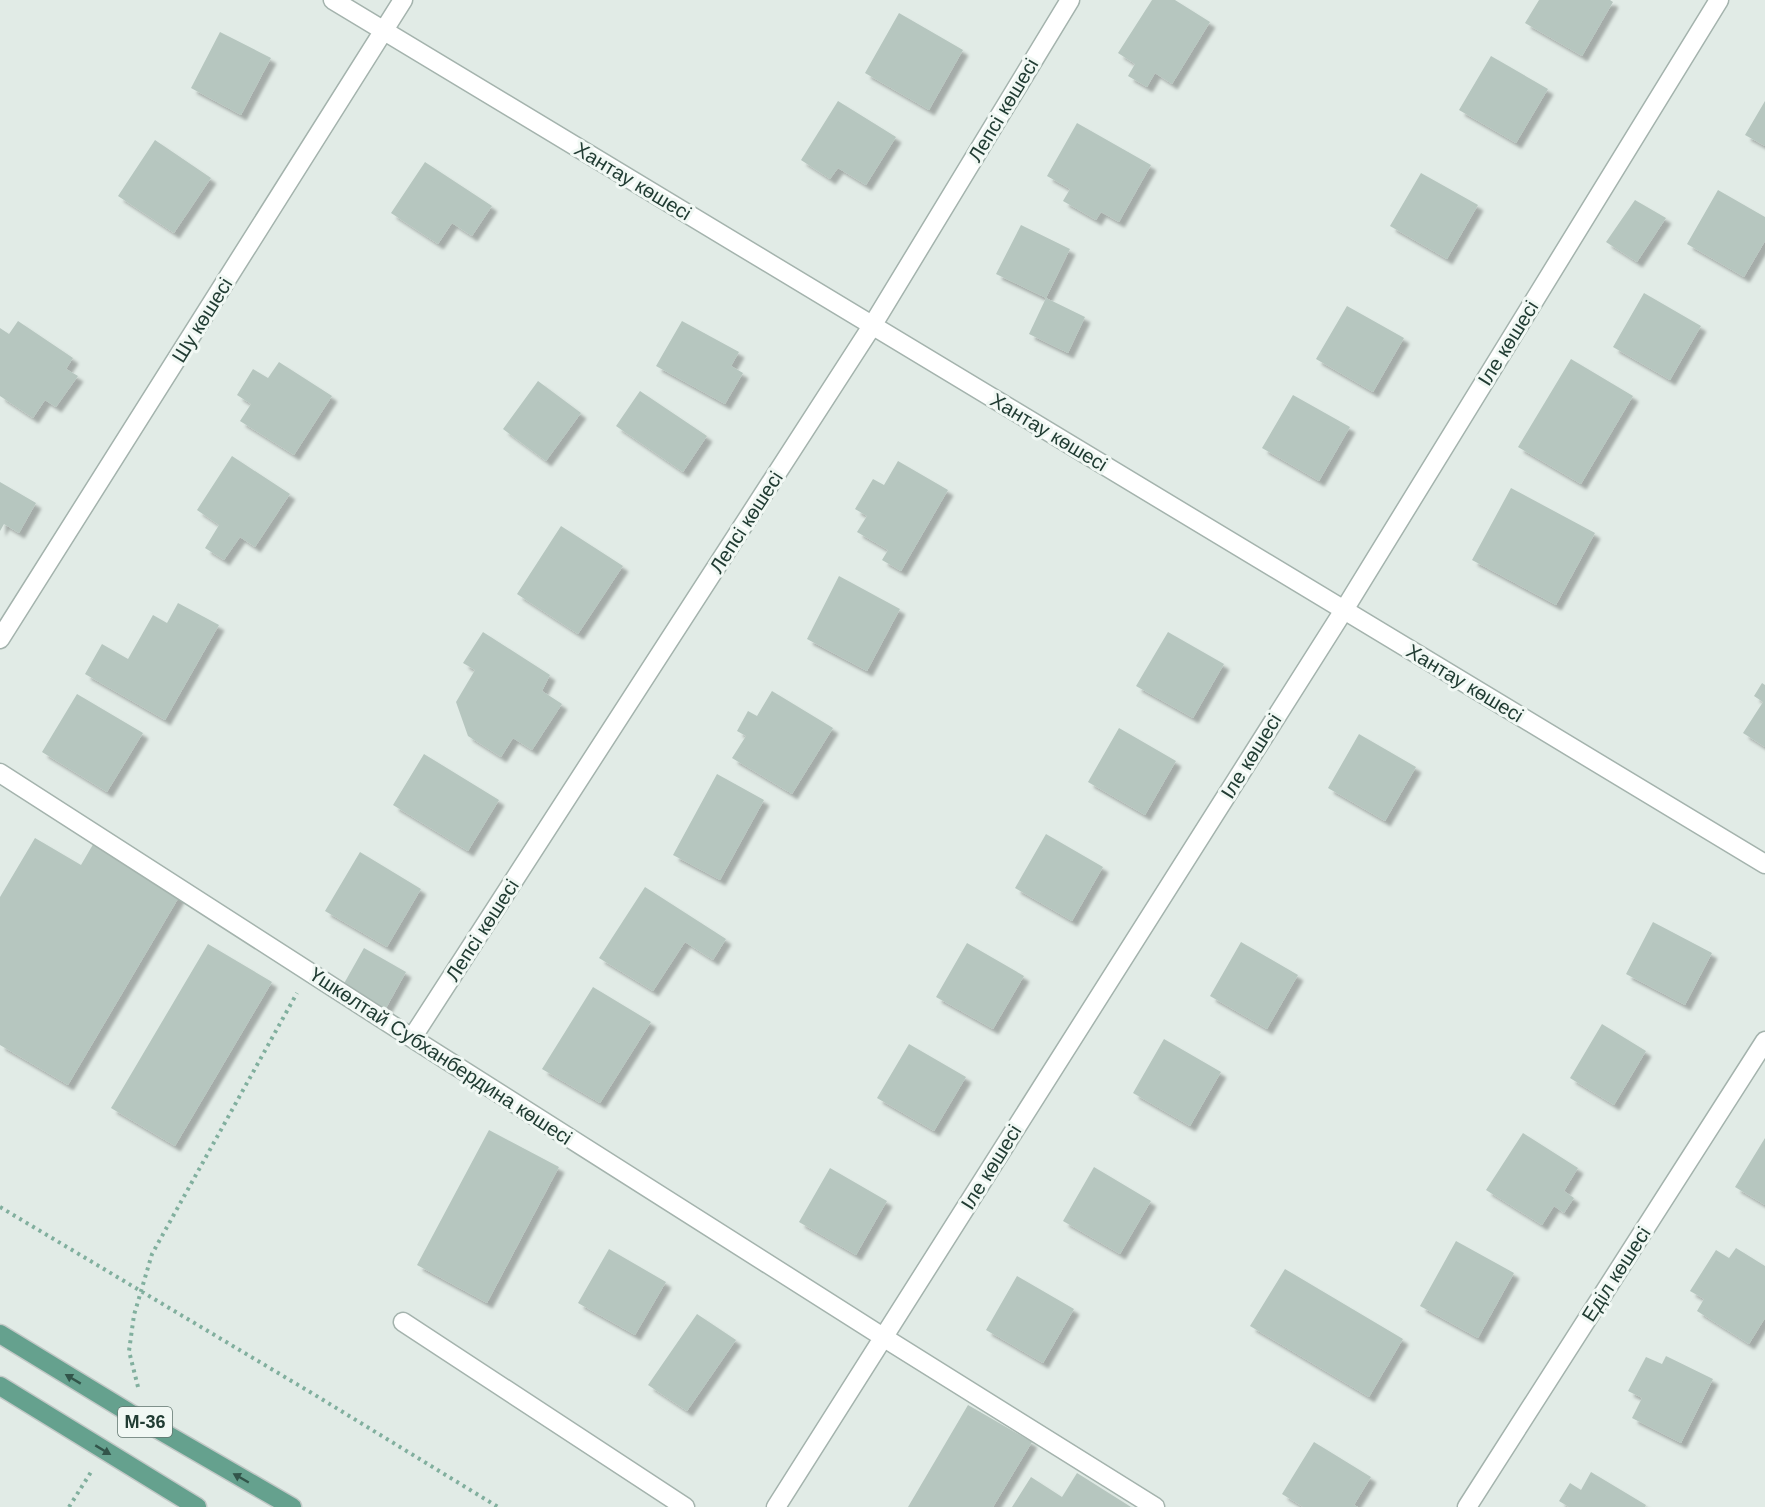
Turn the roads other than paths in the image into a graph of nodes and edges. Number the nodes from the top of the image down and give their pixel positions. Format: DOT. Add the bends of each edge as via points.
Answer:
graph roads {
  1 [pos="333,0"];
  2 [pos="403,0"];
  3 [pos="1070,0"];
  4 [pos="1719,0"];
  5 [pos="384,31"];
  6 [pos="873,326"];
  7 [pos="1344,610"];
  8 [pos="0,639"];
  9 [pos="0,773"];
  10 [pos="1765,864"];
  11 [pos="412,1038"];
  12 [pos="1765,1041"];
  13 [pos="404,1322"];
  14 [pos="0,1335"];
  15 [pos="883,1337"];
  16 [pos="0,1386"];
  17 [pos="197,1507"];
  18 [pos="292,1507"];
  19 [pos="685,1507"];
  20 [pos="776,1507"];
  21 [pos="1155,1507"];
  22 [pos="1467,1507"];
  1 -- 5 [label="street, Хантау көшесі"];
  2 -- 5 [label="street, Шу көшесі"];
  3 -- 6 [label="street, Лепсі көшесі"];
  4 -- 7 [label="street, Іле көшесі"];
  5 -- 6 [label="street, Хантау көшесі"];
  5 -- 8 [label="street, Шу көшесі"];
  6 -- 7 [label="street, Хантау көшесі"];
  6 -- 11 [label="street, Лепсі көшесі"];
  7 -- 10 [label="street, Хантау көшесі"];
  7 -- 15 [label="street, Іле көшесі"];
  9 -- 11 [label="street, Үшкөлтай Субханбердина көшесі"];
  11 -- 15 [label="street, Үшкөлтай Субханбердина көшесі"];
  12 -- 22 [label="street, Еділ көшесі"];
  13 -- 19 [label="street"];
  18 -- 14 [label="main road, M-36, one-way"];
  15 -- 20 [label="street, Іле көшесі"];
  15 -- 21 [label="street, Үшкөлтай Субханбердина көшесі"];
  16 -- 17 [label="main road, M-36, one-way"];
}
